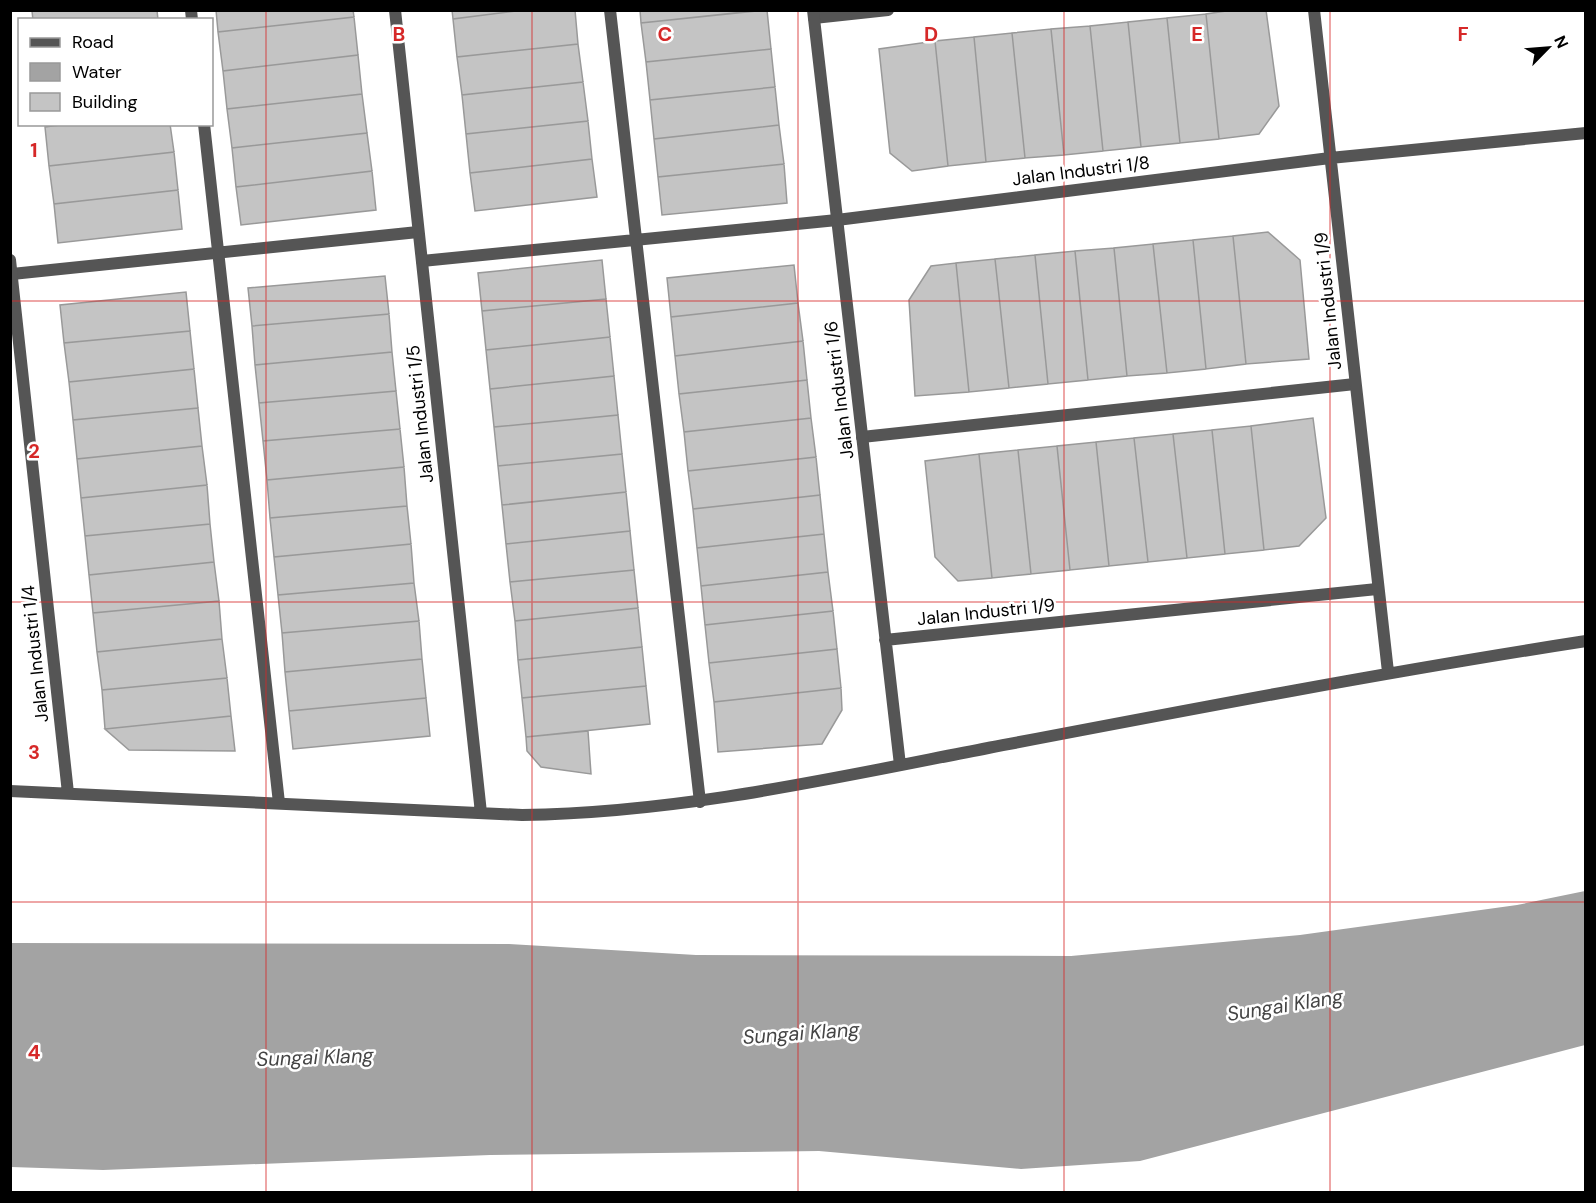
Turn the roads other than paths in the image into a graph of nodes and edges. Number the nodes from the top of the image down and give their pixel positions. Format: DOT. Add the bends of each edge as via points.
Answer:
graph roads {
  1 [pos="395,10"];
  2 [pos="609,10"];
  3 [pos="888,10"];
  4 [pos="1314,10"];
  5 [pos="813,14"];
  6 [pos="204,126"];
  7 [pos="1586,133"];
  8 [pos="1330,158"];
  9 [pos="837,220"];
  10 [pos="418,232"];
  11 [pos="636,240"];
  12 [pos="218,253"];
  13 [pos="10,260"];
  14 [pos="422,261"];
  15 [pos="12,274"];
  16 [pos="1355,384"];
  17 [pos="862,437"];
  18 [pos="1377,589"];
  19 [pos="885,640"];
  20 [pos="1586,641"];
  21 [pos="1388,672"];
  22 [pos="900,765"];
  23 [pos="10,790"];
  24 [pos="68,793"];
  25 [pos="700,802"];
  26 [pos="279,803"];
  27 [pos="481,813"];
  1 -- 10 [label="street, Jalan Industri 1/5"];
  2 -- 11 [label="street"];
  3 -- 5 [label="street"];
  4 -- 8 [label="street, Jalan Industri 1/9"];
  5 -- 9 [label="street, Jalan Industri 1/6"];
  6 -- 12 [label="street"];
  7 -- 8 [label="street, Jalan Industri 1/8"];
  8 -- 9 [label="street, Jalan Industri 1/8"];
  8 -- 16 [label="street, Jalan Industri 1/9"];
  9 -- 11 [label="street, Jalan Industri 1/8"];
  9 -- 17 [label="street, Jalan Industri 1/6"];
  10 -- 12 [label="street"];
  10 -- 14 [label="street, Jalan Industri 1/5"];
  11 -- 14 [label="street, Jalan Industri 1/8"];
  11 -- 25 [label="street"];
  12 -- 15 [label="street"];
  12 -- 26 [label="street"];
  13 -- 15 [label="street, Jalan Industri 1/4"];
  14 -- 27 [label="street, Jalan Industri 1/5"];
  15 -- 24 [label="street, Jalan Industri 1/4"];
  16 -- 17 [label="street"];
  16 -- 18 [label="street, Jalan Industri 1/9"];
  17 -- 19 [label="street, Jalan Industri 1/6"];
  18 -- 19 [label="street, Jalan Industri 1/9"];
  18 -- 21 [label="street, Jalan Industri 1/9"];
  19 -- 22 [label="street, Jalan Industri 1/6"];
  20 -- 21 [label="street"];
  21 -- 22 [label="street"];
  22 -- 25 [label="street"];
  23 -- 24 [label="street"];
  24 -- 26 [label="street"];
  25 -- 27 [label="street" via="577,814"];
  26 -- 27 [label="street"];
}
